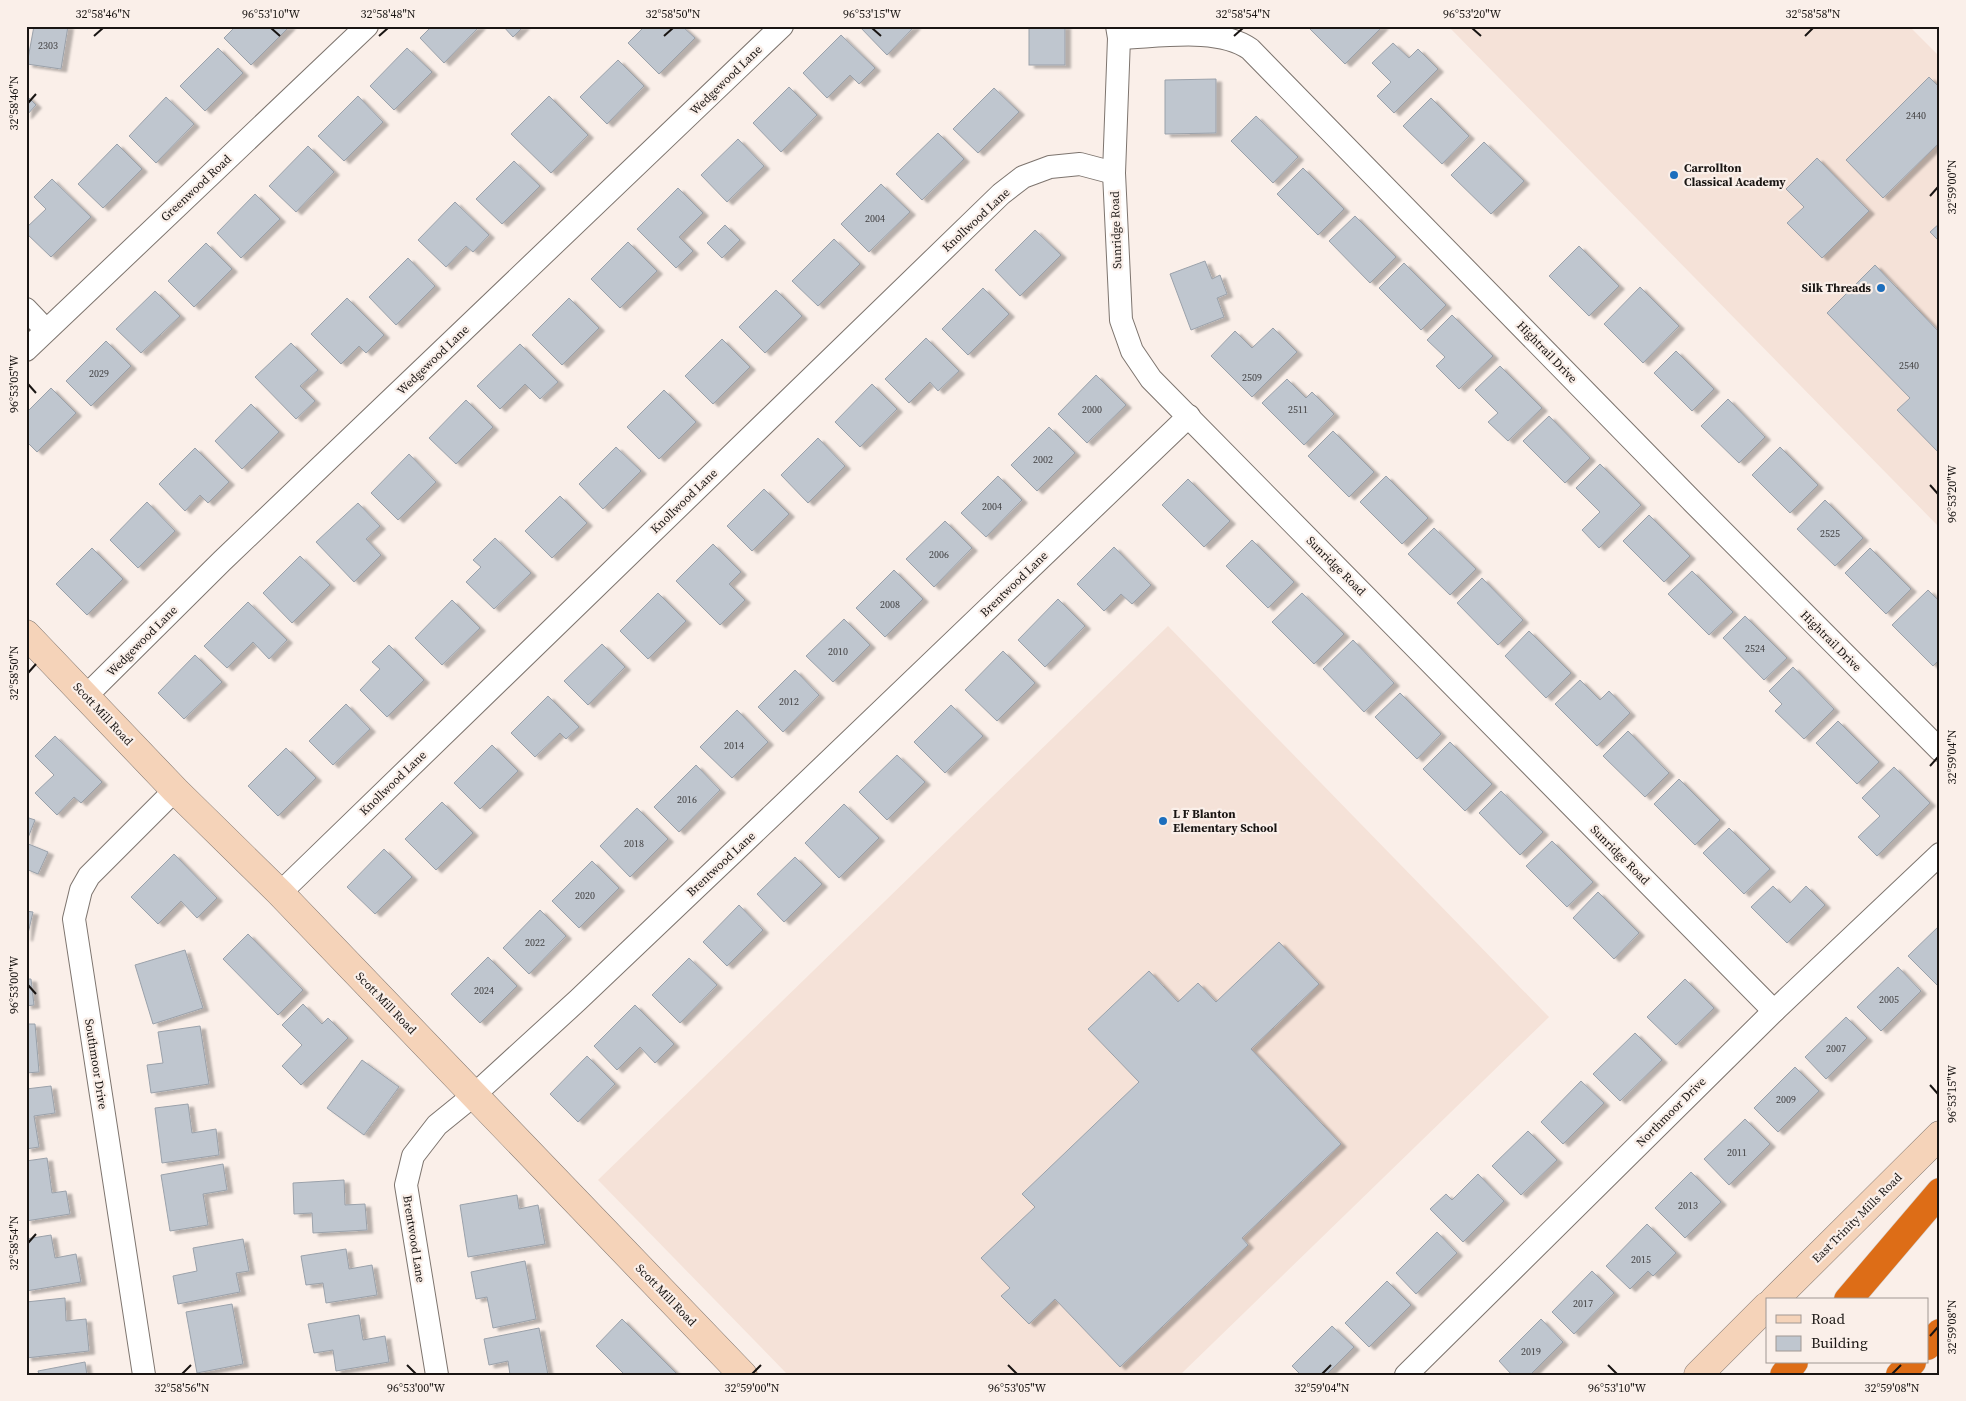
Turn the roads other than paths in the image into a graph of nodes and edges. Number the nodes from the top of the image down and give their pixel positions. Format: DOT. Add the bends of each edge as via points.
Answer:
graph roads {
  1 [pos="367,26"];
  2 [pos="782,26"];
  3 [pos="1118,32"];
  4 [pos="1114,173"];
  5 [pos="26,309"];
  6 [pos="46,330"];
  7 [pos="26,350"];
  8 [pos="1188,416"];
  9 [pos="26,634"];
  10 [pos="86,696"];
  11 [pos="1940,750"];
  12 [pos="175,790"];
  13 [pos="1940,854"];
  14 [pos="280,893"];
  15 [pos="1774,1010"];
  16 [pos="474,1095"];
  17 [pos="1940,1135"];
  18 [pos="1940,1192"];
  19 [pos="1776,1298"];
  20 [pos="1850,1298"];
  21 [pos="1766,1307"];
  22 [pos="1940,1333"];
  23 [pos="1928,1345"];
  24 [pos="1792,1364"];
  25 [pos="1910,1364"];
  26 [pos="144,1375"];
  27 [pos="437,1375"];
  28 [pos="743,1375"];
  29 [pos="1406,1375"];
  30 [pos="1698,1375"];
  31 [pos="1784,1375"];
  32 [pos="1900,1375"];
  1 -- 6 [label="street, Greenwood Road"];
  2 -- 10 [label="street, Wedgewood Lane"];
  3 -- 4 [label="street, Sunridge Road"];
  3 -- 11 [label="street, Hightrail Drive" via="1211,34 1241,42 1250,49"];
  4 -- 8 [label="street, Sunridge Road" via="1121,320 1132,351 1151,379"];
  4 -- 14 [label="street, Knollwood Lane" via="1080,164 1050,167 1023,177 1001,194"];
  5 -- 6 [label="street"];
  6 -- 7 [label="street, Greenwood Road"];
  8 -- 15 [label="street, Sunridge Road"];
  8 -- 16 [label="street, Brentwood Lane" via="782,806"];
  9 -- 10 [label="street, Scott Mill Road"];
  10 -- 12 [label="street, Scott Mill Road"];
  12 -- 14 [label="street, Scott Mill Road"];
  12 -- 26 [label="street, Southmoor Drive" via="89,876 81,890 74,920"];
  13 -- 15 [label="street, Northmoor Drive"];
  14 -- 16 [label="street, Scott Mill Road"];
  15 -- 29 [label="street, Northmoor Drive"];
  16 -- 27 [label="street, Brentwood Lane" via="437,1125 413,1156 406,1185"];
  16 -- 28 [label="street, Scott Mill Road"];
  17 -- 19 [label="street, East Trinity Mills Road"];
  18 -- 20 [label="highway"];
  21 -- 30 [label="street"];
  22 -- 23 [label="highway"];
  24 -- 31 [label="highway"];
  25 -- 32 [label="highway"];
}
